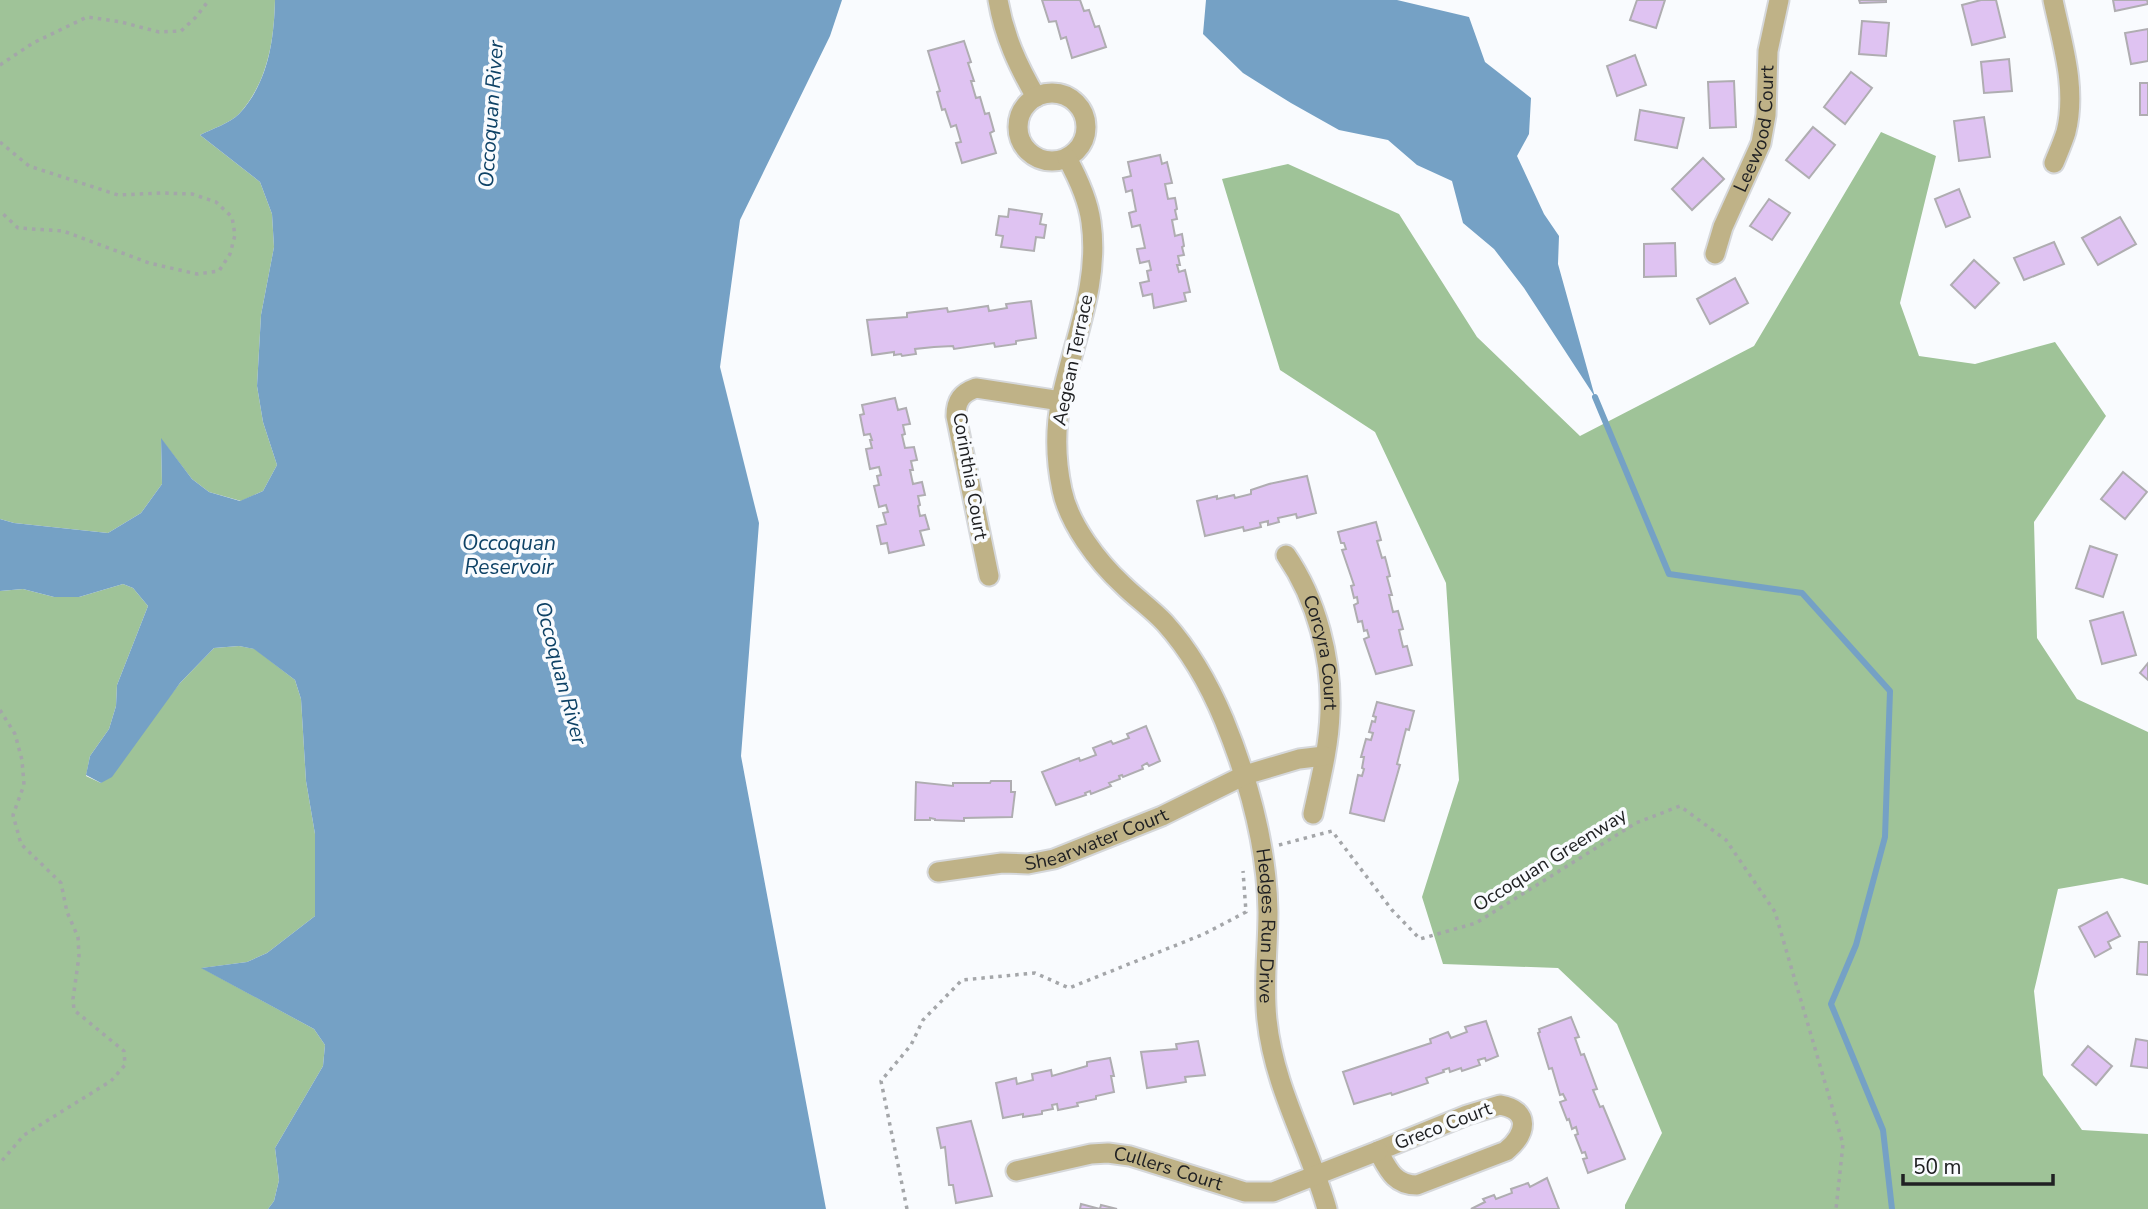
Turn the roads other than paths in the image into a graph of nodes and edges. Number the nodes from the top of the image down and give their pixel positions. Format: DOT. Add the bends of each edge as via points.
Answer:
graph roads {
  1 [pos="998,0"];
  2 [pos="1779,0"];
  3 [pos="2053,0"];
  4 [pos="1036,97"];
  5 [pos="1067,158"];
  6 [pos="2054,163"];
  7 [pos="1715,254"];
  8 [pos="1061,401"];
  9 [pos="1286,555"];
  10 [pos="989,576"];
  11 [pos="1186,648"];
  12 [pos="1324,756"];
  13 [pos="1245,775"];
  14 [pos="1313,814"];
  15 [pos="938,872"];
  16 [pos="1378,1151"];
  17 [pos="1016,1171"];
  18 [pos="1317,1175"];
  19 [pos="1327,1209"];
  1 -- 4 [label="street" via="1006,36"];
  2 -- 7 [label="street, Leewood Court" via="1768,51 1761,143"];
  3 -- 6 [label="street" via="2070,80 2066,133"];
  4 -- 5 [label="street" via="1021,111 1017,123 1023,146 1043,161"];
  4 -- 5 [label="street" via="1050,93 1072,98 1085,115 1082,142"];
  5 -- 8 [label="street, Aegean Terrace" via="1087,201 1093,250 1086,309"];
  8 -- 10 [label="street, Corinthia Court" via="976,388 959,399 956,416"];
  8 -- 11 [label="street, Aegean Terrace" via="1058,459 1062,492 1082,534 1122,585"];
  9 -- 12 [label="street, Corcyra Court" via="1309,596 1323,643 1330,682"];
  11 -- 13 [label="street, Hedges Run Drive" via="1219,709"];
  12 -- 13 [label="street"];
  12 -- 14 [label="street, Corcyra Court"];
  13 -- 15 [label="street, Shearwater Court" via="1162,816 1054,859"];
  13 -- 18 [label="street, Hedges Run Drive" via="1265,867 1265,1000 1273,1060"];
  16 -- 16 [label="street, Greco Court" via="1500,1105 1518,1112 1523,1121 1516,1143 1506,1151 1417,1185 1397,1180"];
  16 -- 18 [label="street, Greco Court"];
  17 -- 18 [label="street, Cullers Court" via="1108,1153 1259,1193"];
  18 -- 19 [label="street, Hedges Run Drive"];
}
